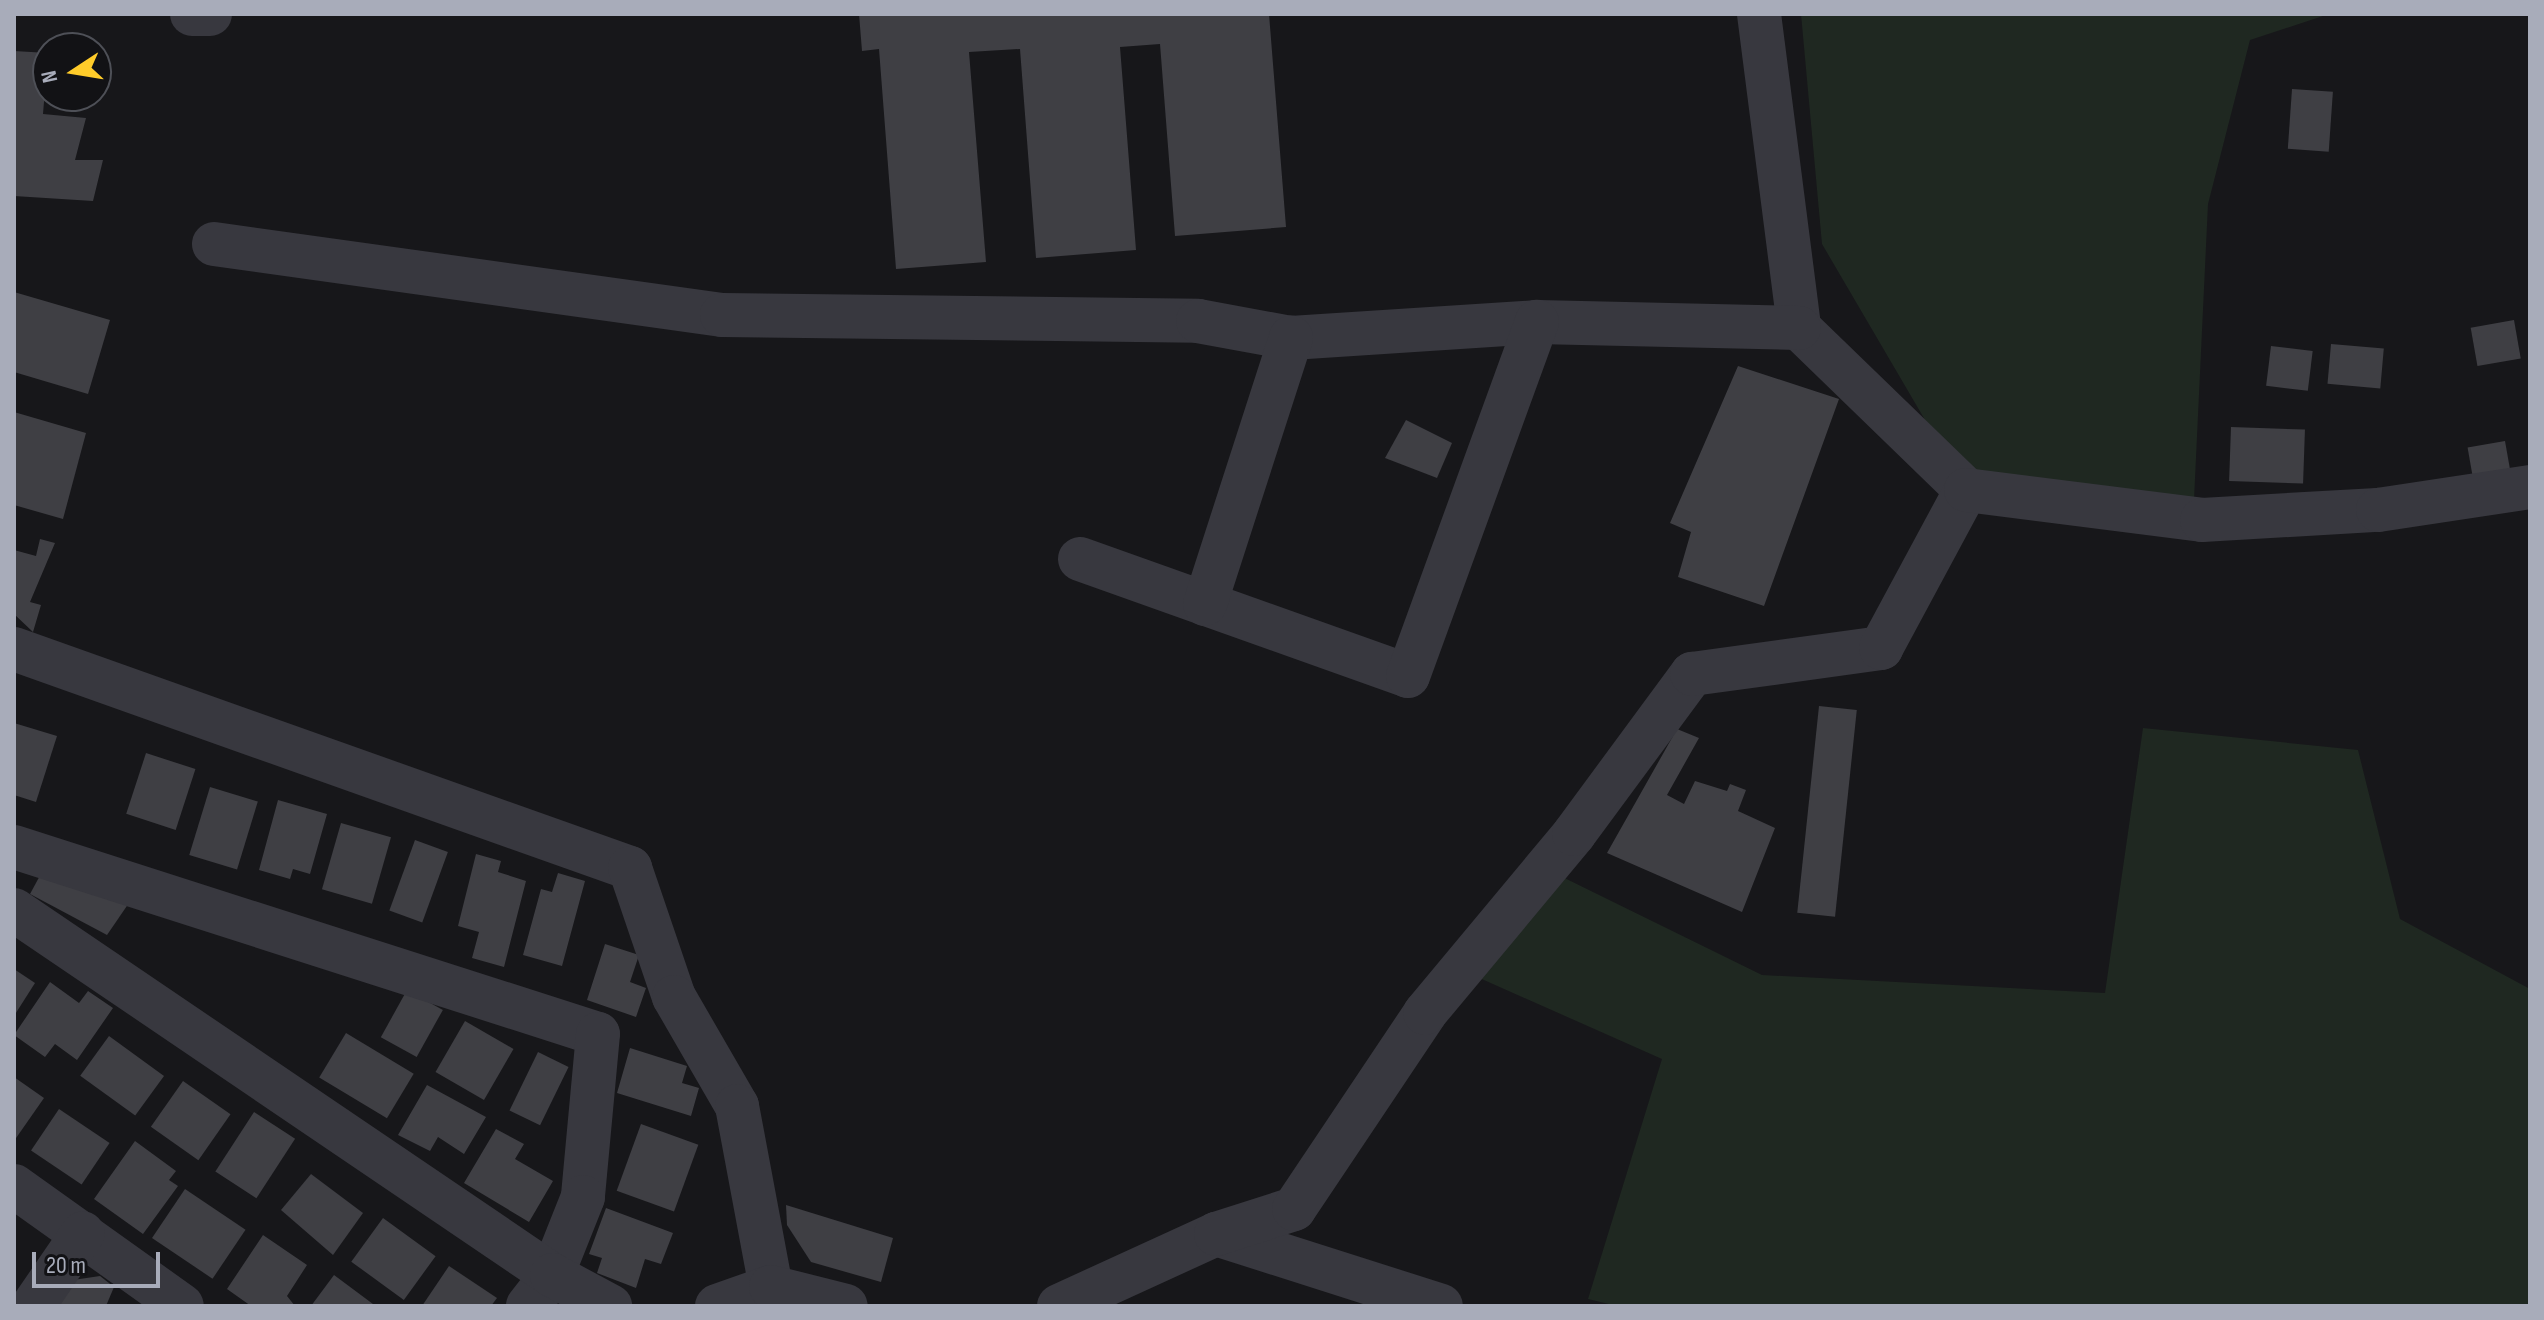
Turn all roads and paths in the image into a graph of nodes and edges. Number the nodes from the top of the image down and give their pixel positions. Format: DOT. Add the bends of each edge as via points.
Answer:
graph roads {
  1 [pos="192,14"];
  2 [pos="210,14"];
  3 [pos="1759,14"];
  4 [pos="214,244"];
  5 [pos="1537,322"];
  6 [pos="1799,328"];
  7 [pos="1291,338"];
  8 [pos="2530,487"];
  9 [pos="1966,490"];
  10 [pos="1080,559"];
  11 [pos="1205,604"];
  12 [pos="14,649"];
  13 [pos="14,847"];
  14 [pos="14,910"];
  15 [pos="14,1186"];
  16 [pos="83,1233"];
  17 [pos="1216,1234"];
  18 [pos="771,1287"];
  19 [pos="540,1290"];
  20 [pos="33,1306"];
  21 [pos="182,1306"];
  22 [pos="610,1306"];
  23 [pos="717,1306"];
  24 [pos="846,1306"];
  25 [pos="1059,1306"];
  26 [pos="1441,1306"];
  1 -- 2 [label="street"];
  3 -- 6 [label="street"];
  4 -- 7 [label="street" via="722,315 1198,321"];
  5 -- 6 [label="street"];
  5 -- 7 [label="street"];
  5 -- 11 [label="street" via="1408,676"];
  6 -- 9 [label="street"];
  7 -- 11 [label="street"];
  8 -- 9 [label="street" via="2378,510 2202,520"];
  9 -- 17 [label="street" via="1881,648 1692,674 1574,834 1499,914 1425,1013 1294,1209"];
  10 -- 11 [label="street"];
  12 -- 18 [label="street" via="630,868 674,997 737,1106"];
  13 -- 19 [label="street" via="598,1034 583,1197"];
  14 -- 19 [label="street"];
  15 -- 16 [label="street"];
  16 -- 20 [label="street"];
  16 -- 21 [label="street"];
  17 -- 25 [label="street"];
  17 -- 26 [label="street"];
  18 -- 23 [label="street"];
  18 -- 24 [label="street"];
  19 -- 22 [label="street"];
}
